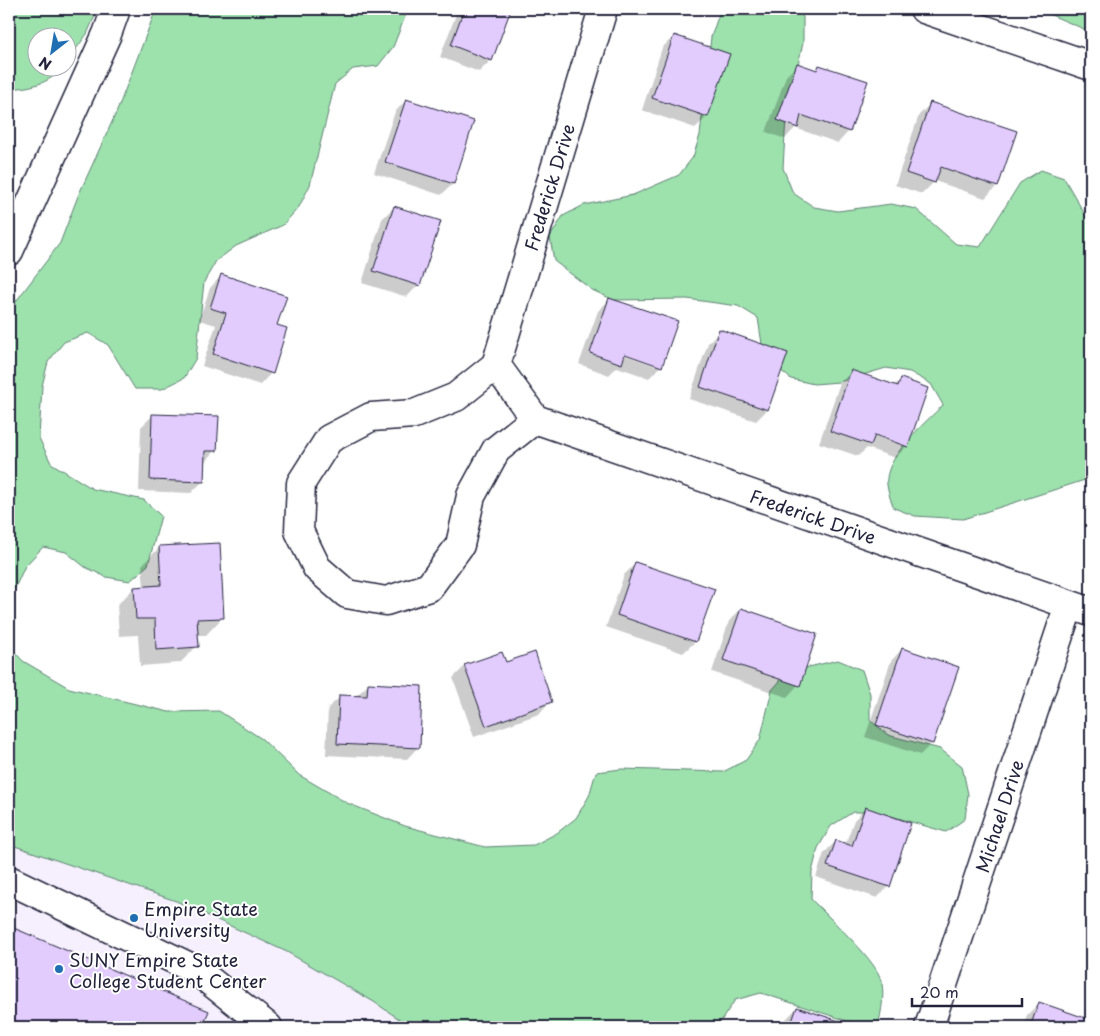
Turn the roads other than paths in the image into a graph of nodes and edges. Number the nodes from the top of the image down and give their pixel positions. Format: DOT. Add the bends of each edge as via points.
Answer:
graph roads {
  1 [pos="116,9"];
  2 [pos="602,9"];
  3 [pos="924,9"];
  4 [pos="1091,66"];
  5 [pos="9,251"];
  6 [pos="496,365"];
  7 [pos="535,419"];
  8 [pos="1080,608"];
  9 [pos="9,880"];
  10 [pos="268,1027"];
  11 [pos="929,1027"];
  1 -- 5 [label="street"];
  2 -- 6 [label="street, Frederick Drive"];
  3 -- 4 [label="street"];
  6 -- 7 [label="street"];
  6 -- 7 [label="street" via="456,397 414,414 371,417 329,439 301,483 299,531 317,568 347,594 386,601 429,587 460,546 471,496 496,450"];
  7 -- 8 [label="street, Frederick Drive"];
  8 -- 11 [label="street, Michael Drive"];
  9 -- 10 [label="street" via="196,970"];
}
